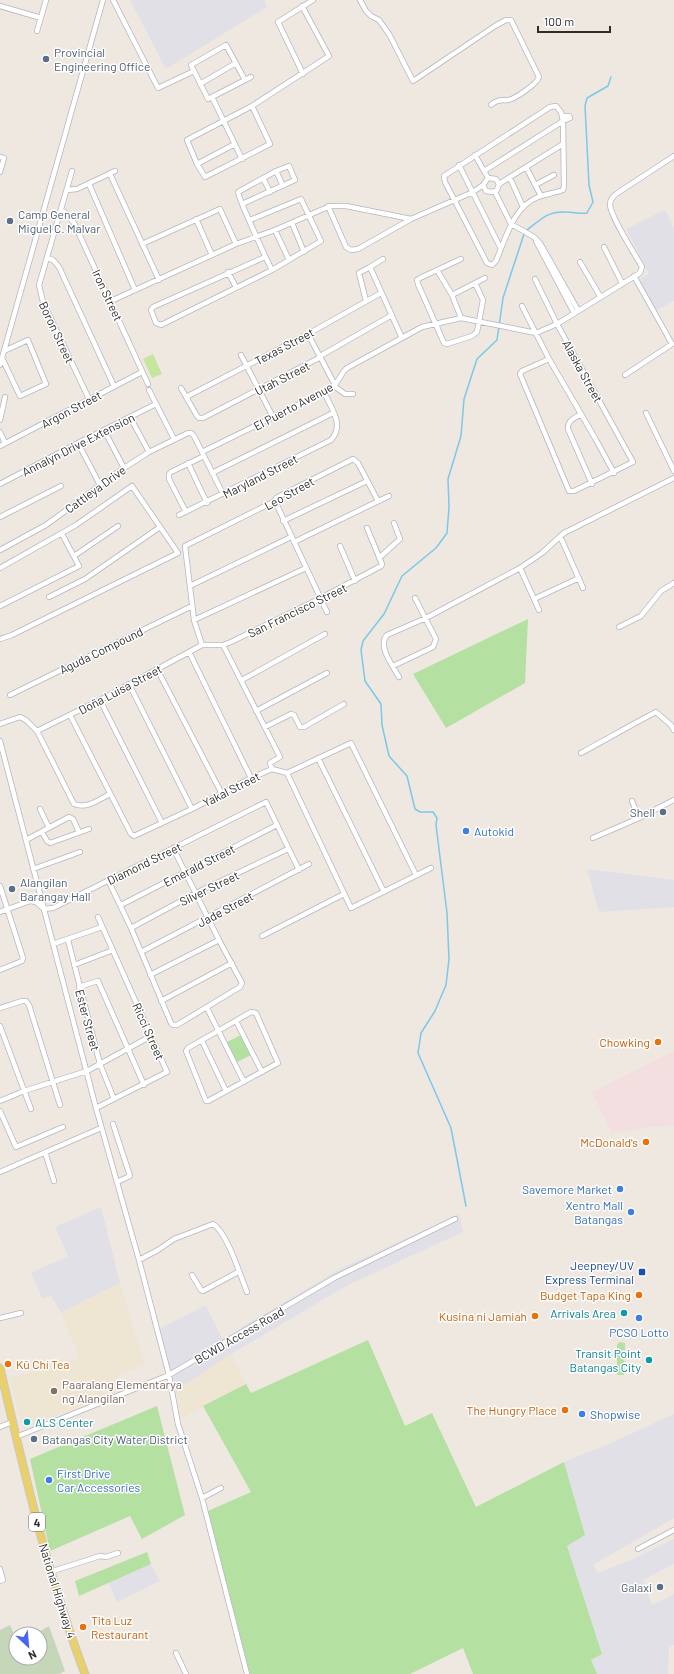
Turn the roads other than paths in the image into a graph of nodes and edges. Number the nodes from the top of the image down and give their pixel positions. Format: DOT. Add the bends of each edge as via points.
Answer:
graph roads {
  1 [pos="46,0"];
  2 [pos="103,0"];
  3 [pos="113,0"];
  4 [pos="313,0"];
  5 [pos="360,0"];
  6 [pos="303,4"];
  7 [pos="0,6"];
  8 [pos="41,18"];
  9 [pos="37,31"];
  10 [pos="236,63"];
  11 [pos="194,71"];
  12 [pos="303,74"];
  13 [pos="251,77"];
  14 [pos="245,80"];
  15 [pos="200,84"];
  16 [pos="212,97"];
  17 [pos="491,105"];
  18 [pos="252,106"];
  19 [pos="563,118"];
  20 [pos="224,121"];
  21 [pos="235,144"];
  22 [pos="563,144"];
  23 [pos="475,155"];
  24 [pos="674,156"];
  25 [pos="0,157"];
  26 [pos="242,159"];
  27 [pos="197,164"];
  28 [pos="459,165"];
  29 [pos="526,167"];
  30 [pos="72,171"];
  31 [pos="115,171"];
  32 [pos="276,171"];
  33 [pos="484,171"];
  34 [pos="0,172"];
  35 [pos="110,174"];
  36 [pos="554,174"];
  37 [pos="263,178"];
  38 [pos="488,178"];
  39 [pos="510,178"];
  40 [pos="89,184"];
  41 [pos="499,184"];
  42 [pos="483,185"];
  43 [pos="535,185"];
  44 [pos="283,186"];
  45 [pos="66,190"];
  46 [pos="270,192"];
  47 [pos="473,192"];
  48 [pos="495,192"];
  49 [pos="541,196"];
  50 [pos="454,201"];
  51 [pos="242,204"];
  52 [pos="328,206"];
  53 [pos="523,207"];
  54 [pos="61,210"];
  55 [pos="310,214"];
  56 [pos="196,219"];
  57 [pos="412,219"];
  58 [pos="250,220"];
  59 [pos="292,223"];
  60 [pos="511,224"];
  61 [pos="275,230"];
  62 [pos="257,236"];
  63 [pos="142,244"];
  64 [pos="236,244"];
  65 [pos="604,247"];
  66 [pos="501,249"];
  67 [pos="304,252"];
  68 [pos="212,255"];
  69 [pos="265,257"];
  70 [pos="47,258"];
  71 [pos="383,259"];
  72 [pos="461,259"];
  73 [pos="289,260"];
  74 [pos="580,262"];
  75 [pos="370,267"];
  76 [pos="272,270"];
  77 [pos="437,270"];
  78 [pos="228,272"];
  79 [pos="634,276"];
  80 [pos="485,278"];
  81 [pos="535,279"];
  82 [pos="159,280"];
  83 [pos="475,283"];
  84 [pos="622,283"];
  85 [pos="236,287"];
  86 [pos="135,290"];
  87 [pos="381,293"];
  88 [pos="452,295"];
  89 [pos="600,296"];
  90 [pos="111,301"];
  91 [pos="366,301"];
  92 [pos="522,306"];
  93 [pos="576,312"];
  94 [pos="392,315"];
  95 [pos="461,318"];
  96 [pos="480,321"];
  97 [pos="435,323"];
  98 [pos="557,324"];
  99 [pos="536,333"];
  100 [pos="308,334"];
  101 [pos="402,338"];
  102 [pos="4,351"];
  103 [pos="241,355"];
  104 [pos="320,357"];
  105 [pos="2,358"];
  106 [pos="549,360"];
  107 [pos="0,365"];
  108 [pos="247,366"];
  109 [pos="142,372"];
  110 [pos="625,375"];
  111 [pos="148,384"];
  112 [pos="114,386"];
  113 [pos="334,386"];
  114 [pos="181,388"];
  115 [pos="149,390"];
  116 [pos="259,390"];
  117 [pos="324,392"];
  118 [pos="354,394"];
  119 [pos="5,397"];
  120 [pos="186,397"];
  121 [pos="89,399"];
  122 [pos="156,404"];
  123 [pos="333,413"];
  124 [pos="646,413"];
  125 [pos="582,414"];
  126 [pos="130,417"];
  127 [pos="273,417"];
  128 [pos="0,420"];
  129 [pos="104,430"];
  130 [pos="0,432"];
  131 [pos="174,439"];
  132 [pos="5,443"];
  133 [pos="78,443"];
  134 [pos="0,446"];
  135 [pos="149,452"];
  136 [pos="203,454"];
  137 [pos="188,463"];
  138 [pos="124,468"];
  139 [pos="674,471"];
  140 [pos="212,473"];
  141 [pos="614,473"];
  142 [pos="674,478"];
  143 [pos="368,481"];
  144 [pos="0,484"];
  145 [pos="592,484"];
  146 [pos="100,485"];
  147 [pos="61,486"];
  148 [pos="223,494"];
  149 [pos="389,496"];
  150 [pos="275,501"];
  151 [pos="378,501"];
  152 [pos="207,503"];
  153 [pos="186,512"];
  154 [pos="179,515"];
  155 [pos="0,517"];
  156 [pos="283,521"];
  157 [pos="394,523"];
  158 [pos="118,526"];
  159 [pos="160,527"];
  160 [pos="367,528"];
  161 [pos="62,534"];
  162 [pos="560,536"];
  163 [pos="291,537"];
  164 [pos="294,542"];
  165 [pos="340,546"];
  166 [pos="0,550"];
  167 [pos="74,556"];
  168 [pos="380,558"];
  169 [pos="0,568"];
  170 [pos="306,568"];
  171 [pos="520,568"];
  172 [pos="578,578"];
  173 [pos="355,581"];
  174 [pos="674,583"];
  175 [pos="190,586"];
  176 [pos="583,588"];
  177 [pos="49,597"];
  178 [pos="321,598"];
  179 [pos="415,598"];
  180 [pos="534,599"];
  181 [pos="0,606"];
  182 [pos="192,606"];
  183 [pos="539,610"];
  184 [pos="327,612"];
  185 [pos="426,618"];
  186 [pos="194,620"];
  187 [pos="619,627"];
  188 [pos="325,634"];
  189 [pos="0,639"];
  190 [pos="202,645"];
  191 [pos="223,645"];
  192 [pos="189,652"];
  193 [pos="393,666"];
  194 [pos="157,669"];
  195 [pos="327,673"];
  196 [pos="399,677"];
  197 [pos="242,680"];
  198 [pos="130,684"];
  199 [pos="10,695"];
  200 [pos="100,700"];
  201 [pos="344,704"];
  202 [pos="256,711"];
  203 [pos="70,715"];
  204 [pos="0,724"];
  205 [pos="265,727"];
  206 [pos="674,730"];
  207 [pos="37,731"];
  208 [pos="0,741"];
  209 [pos="581,753"];
  210 [pos="318,758"];
  211 [pos="272,769"];
  212 [pos="287,773"];
  213 [pos="251,778"];
  214 [pos="110,794"];
  215 [pos="222,794"];
  216 [pos="674,800"];
  217 [pos="632,801"];
  218 [pos="40,809"];
  219 [pos="192,809"];
  220 [pos="639,818"];
  221 [pos="162,824"];
  222 [pos="277,825"];
  223 [pos="49,828"];
  224 [pos="89,828"];
  225 [pos="42,832"];
  226 [pos="79,832"];
  227 [pos="593,838"];
  228 [pos="26,840"];
  229 [pos="173,848"];
  230 [pos="288,849"];
  231 [pos="80,852"];
  232 [pos="309,864"];
  233 [pos="431,868"];
  234 [pos="33,869"];
  235 [pos="299,870"];
  236 [pos="185,872"];
  237 [pos="416,875"];
  238 [pos="108,880"];
  239 [pos="0,886"];
  240 [pos="384,892"];
  241 [pos="196,894"];
  242 [pos="344,894"];
  243 [pos="121,905"];
  244 [pos="7,909"];
  245 [pos="44,909"];
  246 [pos="0,912"];
  247 [pos="98,917"];
  248 [pos="208,918"];
  249 [pos="102,927"];
  250 [pos="131,928"];
  251 [pos="262,936"];
  252 [pos="68,940"];
  253 [pos="218,940"];
  254 [pos="53,944"];
  255 [pos="113,950"];
  256 [pos="140,952"];
  257 [pos="232,964"];
  258 [pos="74,965"];
  259 [pos="0,970"];
  260 [pos="150,975"];
  261 [pos="79,987"];
  262 [pos="161,1001"];
  263 [pos="0,1008"];
  264 [pos="207,1008"];
  265 [pos="236,1021"];
  266 [pos="0,1026"];
  267 [pos="219,1031"];
  268 [pos="151,1036"];
  269 [pos="202,1040"];
  270 [pos="128,1049"];
  271 [pos="100,1064"];
  272 [pos="87,1071"];
  273 [pos="262,1072"];
  274 [pos="53,1081"];
  275 [pos="244,1082"];
  276 [pos="144,1085"];
  277 [pos="24,1091"];
  278 [pos="226,1091"];
  279 [pos="114,1099"];
  280 [pos="0,1101"];
  281 [pos="60,1105"];
  282 [pos="96,1108"];
  283 [pos="31,1109"];
  284 [pos="0,1111"];
  285 [pos="114,1124"];
  286 [pos="63,1127"];
  287 [pos="101,1128"];
  288 [pos="45,1152"];
  289 [pos="0,1172"];
  290 [pos="54,1181"];
  291 [pos="117,1182"];
  292 [pos="455,1219"];
  293 [pos="139,1260"];
  294 [pos="238,1272"];
  295 [pos="192,1275"];
  296 [pos="247,1292"];
  297 [pos="21,1313"];
  298 [pos="0,1318"];
  299 [pos="0,1368"];
  300 [pos="169,1375"];
  301 [pos="12,1422"];
  302 [pos="0,1427"];
  303 [pos="16,1437"];
  304 [pos="221,1488"];
  305 [pos="202,1498"];
  306 [pos="674,1530"];
  307 [pos="638,1549"];
  308 [pos="118,1553"];
  309 [pos="0,1569"];
  310 [pos="50,1572"];
  311 [pos="0,1581"];
  312 [pos="176,1653"];
  313 [pos="85,1674"];
  314 [pos="186,1674"];
  315 [pos="248,1674"];
  1 -- 8 [label="street"];
  2 -- 102 [label="street"];
  3 -- 11 [label="street" via="158,88"];
  4 -- 6 [label="street"];
  5 -- 17 [label="street" via="366,11 379,20 389,34 413,81 495,26 511,20 539,78 513,99 499,100"];
  6 -- 12 [label="street" via="278,22"];
  6 -- 12 [label="street" via="329,56"];
  7 -- 8 [label="street"];
  8 -- 9 [label="street"];
  10 -- 11 [label="street" via="226,45 191,65"];
  10 -- 14 [label="street"];
  10 -- 15 [label="street"];
  11 -- 15 [label="street"];
  12 -- 18 [label="street"];
  13 -- 14 [label="street"];
  14 -- 16 [label="street"];
  15 -- 16 [label="street" via="208,99"];
  16 -- 20 [label="street"];
  18 -- 20 [label="street"];
  18 -- 26 [label="street" via="270,144"];
  19 -- 22 [label="street"];
  19 -- 23 [label="street" via="559,108 552,106"];
  19 -- 33 [label="street"];
  20 -- 21 [label="street"];
  20 -- 27 [label="street" via="187,140"];
  21 -- 26 [label="street"];
  21 -- 27 [label="street"];
  22 -- 29 [label="street"];
  22 -- 49 [label="street" via="563,190"];
  23 -- 28 [label="street"];
  23 -- 33 [label="street"];
  24 -- 79 [label="street" via="618,192 610,203 615,218 642,267 640,273"];
  25 -- 34 [label="street" via="4,158"];
  26 -- 27 [label="street" via="208,177"];
  28 -- 47 [label="street"];
  28 -- 50 [label="street" via="443,178"];
  29 -- 39 [label="street"];
  29 -- 43 [label="street"];
  30 -- 45 [label="street, Boron Street"];
  31 -- 35 [label="street"];
  32 -- 37 [label="street"];
  32 -- 44 [label="street"];
  32 -- 44 [label="street" via="290,167 295,180"];
  33 -- 38 [label="street"];
  35 -- 40 [label="street"];
  35 -- 63 [label="street"];
  36 -- 43 [label="street"];
  37 -- 46 [label="street"];
  37 -- 51 [label="street" via="238,192"];
  38 -- 41 [label="street" via="496,179"];
  38 -- 42 [label="street"];
  39 -- 41 [label="street"];
  39 -- 53 [label="street"];
  40 -- 45 [label="street" via="74,190"];
  40 -- 86 [label="street"];
  41 -- 48 [label="street"];
  42 -- 47 [label="street"];
  42 -- 48 [label="street" via="486,191"];
  43 -- 49 [label="street"];
  44 -- 46 [label="street"];
  45 -- 54 [label="street, Boron Street"];
  46 -- 51 [label="street"];
  47 -- 50 [label="street"];
  47 -- 66 [label="street"];
  48 -- 60 [label="street"];
  49 -- 53 [label="street"];
  50 -- 57 [label="street"];
  50 -- 66 [label="street" via="489,265 494,264"];
  51 -- 58 [label="street"];
  52 -- 55 [label="street"];
  52 -- 57 [label="street" via="346,206"];
  52 -- 57 [label="street" via="346,247 351,250 358,249"];
  53 -- 60 [label="street"];
  54 -- 70 [label="street, Boron Street"];
  54 -- 90 [label="street, Iron Street" via="74,223"];
  55 -- 58 [label="street" via="299,198"];
  55 -- 59 [label="street"];
  55 -- 67 [label="street" via="321,241"];
  56 -- 63 [label="street"];
  56 -- 64 [label="street" via="220,209"];
  56 -- 68 [label="street"];
  58 -- 62 [label="street"];
  59 -- 61 [label="street"];
  59 -- 67 [label="street"];
  60 -- 66 [label="street"];
  60 -- 93 [label="street" via="534,237 544,250"];
  61 -- 62 [label="street"];
  61 -- 73 [label="street"];
  62 -- 64 [label="street"];
  62 -- 69 [label="street"];
  63 -- 82 [label="street"];
  64 -- 68 [label="street"];
  65 -- 84 [label="street"];
  67 -- 73 [label="street"];
  68 -- 82 [label="street"];
  69 -- 76 [label="street"];
  69 -- 78 [label="street"];
  70 -- 112 [label="street" via="59,267"];
  70 -- 121 [label="street, Boron Street" via="39,285 41,297"];
  71 -- 75 [label="street"];
  72 -- 77 [label="street"];
  73 -- 76 [label="street"];
  74 -- 89 [label="street"];
  75 -- 87 [label="street"];
  75 -- 91 [label="street" via="359,273"];
  76 -- 85 [label="street"];
  77 -- 88 [label="street"];
  77 -- 97 [label="street" via="418,280"];
  78 -- 85 [label="street"];
  78 -- 85 [label="street" via="153,307 151,310 156,323 161,324"];
  79 -- 84 [label="street"];
  79 -- 110 [label="street" via="672,344"];
  80 -- 83 [label="street"];
  81 -- 98 [label="street, Alaska Street"];
  82 -- 86 [label="street"];
  83 -- 88 [label="street"];
  83 -- 96 [label="street" via="483,298"];
  84 -- 89 [label="street"];
  86 -- 90 [label="street"];
  87 -- 91 [label="street, Texas Street"];
  87 -- 94 [label="street"];
  88 -- 95 [label="street"];
  89 -- 93 [label="street"];
  90 -- 109 [label="street, Iron Street"];
  91 -- 100 [label="street, Texas Street"];
  92 -- 99 [label="street"];
  93 -- 98 [label="street"];
  94 -- 101 [label="street"];
  94 -- 104 [label="street, Utah Street"];
  95 -- 96 [label="street, El Puerto Avenue"];
  95 -- 97 [label="street, El Puerto Avenue"];
  96 -- 97 [label="street" via="475,334 447,344 442,341"];
  96 -- 99 [label="street, El Puerto Avenue"];
  97 -- 101 [label="street, El Puerto Avenue"];
  98 -- 99 [label="street"];
  98 -- 141 [label="street, Alaska Street" via="633,462"];
  99 -- 106 [label="street"];
  100 -- 104 [label="street"];
  100 -- 108 [label="street, Texas Street"];
  101 -- 113 [label="street, El Puerto Avenue" via="347,368"];
  102 -- 105 [label="street"];
  102 -- 105 [label="street" via="28,340 46,384 20,396"];
  103 -- 108 [label="street"];
  104 -- 113 [label="street"];
  104 -- 116 [label="street, Utah Street"];
  105 -- 107 [label="street"];
  106 -- 125 [label="street"];
  106 -- 145 [label="street" via="522,371 522,382 569,491"];
  108 -- 116 [label="street"];
  108 -- 120 [label="street, Texas Street"];
  109 -- 111 [label="street, Iron Street"];
  109 -- 112 [label="street, Argon Street"];
  112 -- 121 [label="street, Argon Street"];
  113 -- 117 [label="street, El Puerto Avenue"];
  113 -- 118 [label="street" via="345,394"];
  114 -- 120 [label="street, Utah Street"];
  115 -- 122 [label="street"];
  116 -- 120 [label="street, Utah Street" via="199,418"];
  116 -- 127 [label="street"];
  117 -- 123 [label="street"];
  117 -- 127 [label="street, El Puerto Avenue"];
  119 -- 128 [label="street"];
  121 -- 132 [label="street, Argon Street"];
  122 -- 126 [label="street, Annalyn Drive Extension"];
  122 -- 131 [label="street"];
  123 -- 140 [label="street"];
  123 -- 148 [label="street, Maryland Street" via="338,424 337,432 331,440"];
  124 -- 139 [label="street"];
  125 -- 141 [label="street"];
  125 -- 145 [label="street" via="569,421 568,429"];
  126 -- 129 [label="street, Annalyn Drive Extension"];
  126 -- 135 [label="street"];
  127 -- 136 [label="street, El Puerto Avenue"];
  129 -- 133 [label="street, Annalyn Drive Extension"];
  129 -- 138 [label="street"];
  130 -- 132 [label="street"];
  131 -- 135 [label="street, Cattleya Drive"];
  131 -- 136 [label="street, Cattleya Drive" via="191,433"];
  132 -- 134 [label="street, Argon Street"];
  133 -- 144 [label="street, Annalyn Drive Extension"];
  133 -- 146 [label="street"];
  135 -- 138 [label="street, Cattleya Drive"];
  136 -- 137 [label="street, El Puerto Avenue"];
  136 -- 140 [label="street"];
  137 -- 152 [label="street"];
  137 -- 153 [label="street, El Puerto Avenue" via="169,474"];
  138 -- 146 [label="street, Cattleya Drive"];
  140 -- 148 [label="street"];
  141 -- 145 [label="street"];
  142 -- 162 [label="street"];
  143 -- 150 [label="street, Leo Street" via="353,459 276,498"];
  143 -- 151 [label="street, Leo Street"];
  143 -- 156 [label="street"];
  146 -- 166 [label="street, Cattleya Drive" via="46,525"];
  147 -- 155 [label="street"];
  148 -- 152 [label="street, Maryland Street"];
  149 -- 151 [label="street"];
  150 -- 156 [label="street"];
  150 -- 175 [label="street, Leo Street" via="185,546"];
  151 -- 164 [label="street"];
  152 -- 153 [label="street, Maryland Street"];
  153 -- 154 [label="street, Maryland Street"];
  156 -- 163 [label="street"];
  157 -- 168 [label="street" via="400,539"];
  158 -- 167 [label="street"];
  159 -- 161 [label="street" via="132,486"];
  159 -- 177 [label="street" via="86,579"];
  159 -- 189 [label="street" via="178,553"];
  160 -- 168 [label="street"];
  161 -- 167 [label="street"];
  161 -- 169 [label="street"];
  162 -- 171 [label="street" via="542,553"];
  162 -- 172 [label="street"];
  163 -- 164 [label="street"];
  163 -- 175 [label="street"];
  164 -- 170 [label="street"];
  165 -- 173 [label="street"];
  167 -- 181 [label="street" via="79,566"];
  168 -- 173 [label="street, San Francisco Street" via="381,566"];
  170 -- 178 [label="street"];
  170 -- 186 [label="street"];
  171 -- 180 [label="street"];
  171 -- 185 [label="street"];
  172 -- 176 [label="street"];
  172 -- 180 [label="street"];
  173 -- 178 [label="street, San Francisco Street"];
  174 -- 187 [label="street" via="661,591 641,616"];
  175 -- 182 [label="street"];
  178 -- 184 [label="street"];
  178 -- 191 [label="street, San Francisco Street"];
  179 -- 185 [label="street"];
  180 -- 183 [label="street"];
  182 -- 186 [label="street"];
  182 -- 199 [label="street, Aguda Compound"];
  185 -- 193 [label="street" via="386,636 383,647"];
  185 -- 193 [label="street" via="436,644"];
  186 -- 190 [label="street"];
  188 -- 197 [label="street"];
  190 -- 191 [label="street, San Francisco Street"];
  190 -- 192 [label="street, Doña Luisa Street"];
  191 -- 197 [label="street"];
  192 -- 194 [label="street, Doña Luisa Street"];
  192 -- 213 [label="street"];
  193 -- 196 [label="street"];
  194 -- 198 [label="street, Doña Luisa Street"];
  194 -- 215 [label="street"];
  195 -- 202 [label="street"];
  197 -- 202 [label="street"];
  198 -- 200 [label="street, Doña Luisa Street"];
  198 -- 219 [label="street"];
  200 -- 203 [label="street, Doña Luisa Street"];
  200 -- 221 [label="street"];
  201 -- 205 [label="street" via="304,727 300,727 291,714"];
  202 -- 205 [label="street"];
  203 -- 207 [label="street, Doña Luisa Street"];
  203 -- 214 [label="street"];
  204 -- 207 [label="street" via="20,717"];
  205 -- 211 [label="street" via="280,756 270,763"];
  206 -- 209 [label="street" via="656,712"];
  207 -- 214 [label="street" via="74,804 86,806"];
  208 -- 228 [label="street"];
  210 -- 212 [label="street"];
  210 -- 237 [label="street" via="351,743"];
  210 -- 240 [label="street"];
  211 -- 212 [label="street, Yakal Street"];
  211 -- 213 [label="street, Yakal Street"];
  212 -- 242 [label="street"];
  213 -- 215 [label="street, Yakal Street"];
  214 -- 221 [label="street, Yakal Street" via="134,836"];
  215 -- 219 [label="street, Yakal Street"];
  216 -- 220 [label="street"];
  217 -- 220 [label="street"];
  218 -- 223 [label="street"];
  219 -- 221 [label="street, Yakal Street"];
  220 -- 227 [label="street"];
  222 -- 229 [label="street, Diamond Street" via="266,802"];
  222 -- 230 [label="street"];
  222 -- 236 [label="street, Emerald Street"];
  223 -- 225 [label="street"];
  223 -- 226 [label="street" via="71,817"];
  224 -- 226 [label="street"];
  225 -- 226 [label="street" via="50,843"];
  225 -- 228 [label="street"];
  228 -- 234 [label="street"];
  229 -- 236 [label="street"];
  229 -- 238 [label="street, Diamond Street"];
  230 -- 235 [label="street"];
  230 -- 241 [label="street, Silver Street"];
  231 -- 234 [label="street"];
  232 -- 235 [label="street, Jade Street"];
  233 -- 237 [label="street"];
  234 -- 245 [label="street"];
  235 -- 248 [label="street, Jade Street"];
  236 -- 241 [label="street"];
  236 -- 243 [label="street, Emerald Street"];
  237 -- 240 [label="street"];
  238 -- 243 [label="street"];
  238 -- 245 [label="street, Diamond Street" via="53,908"];
  239 -- 244 [label="street"];
  240 -- 242 [label="street" via="351,908"];
  241 -- 248 [label="street"];
  241 -- 250 [label="street, Silver Street"];
  242 -- 251 [label="street"];
  243 -- 250 [label="street"];
  244 -- 245 [label="street" via="30,901 36,902"];
  244 -- 246 [label="street"];
  244 -- 259 [label="street" via="23,960"];
  245 -- 254 [label="street"];
  247 -- 249 [label="street, Ricci Street"];
  248 -- 253 [label="street"];
  248 -- 256 [label="street, Jade Street"];
  249 -- 252 [label="street"];
  249 -- 255 [label="street, Ricci Street"];
  250 -- 256 [label="street"];
  252 -- 254 [label="street"];
  252 -- 258 [label="street, Ester Street"];
  253 -- 257 [label="street"];
  253 -- 260 [label="street"];
  254 -- 272 [label="street"];
  255 -- 258 [label="street"];
  255 -- 268 [label="street, Ricci Street"];
  256 -- 260 [label="street"];
  257 -- 262 [label="street"];
  257 -- 264 [label="street" via="242,985"];
  258 -- 261 [label="street, Ester Street"];
  260 -- 262 [label="street"];
  261 -- 270 [label="street" via="98,981"];
  261 -- 271 [label="street, Ester Street"];
  262 -- 264 [label="street" via="173,1025"];
  263 -- 274 [label="street" via="22,1001 29,1005"];
  264 -- 267 [label="street"];
  265 -- 267 [label="street"];
  265 -- 273 [label="street"];
  265 -- 273 [label="street" via="254,1012 278,1063"];
  266 -- 277 [label="street"];
  267 -- 269 [label="street"];
  267 -- 275 [label="street"];
  268 -- 270 [label="street"];
  268 -- 276 [label="street, Ricci Street" via="167,1072"];
  269 -- 278 [label="street"];
  269 -- 278 [label="street" via="186,1051 206,1101"];
  270 -- 271 [label="street"];
  270 -- 276 [label="street"];
  271 -- 272 [label="street"];
  271 -- 279 [label="street, Ester Street"];
  272 -- 274 [label="street"];
  272 -- 282 [label="street"];
  273 -- 275 [label="street"];
  274 -- 277 [label="street"];
  274 -- 281 [label="street"];
  275 -- 278 [label="street"];
  276 -- 279 [label="street, Ricci Street"];
  277 -- 280 [label="street"];
  277 -- 283 [label="street"];
  279 -- 282 [label="street, Ricci Street"];
  282 -- 287 [label="street"];
  284 -- 286 [label="street" via="16,1147"];
  285 -- 291 [label="street" via="130,1176"];
  287 -- 288 [label="street"];
  287 -- 291 [label="street"];
  288 -- 289 [label="street"];
  288 -- 290 [label="street"];
  291 -- 293 [label="street"];
  292 -- 300 [label="street, BCWD Access Road" via="334,1278"];
  293 -- 294 [label="street" via="174,1239 213,1224 221,1230"];
  293 -- 300 [label="street"];
  294 -- 295 [label="street" via="203,1291"];
  294 -- 296 [label="street"];
  297 -- 298 [label="street"];
  299 -- 301 [label="main road, National Highway 4 / 4"];
  300 -- 303 [label="street, BCWD Access Road"];
  300 -- 305 [label="street" via="178,1424"];
  301 -- 302 [label="street"];
  301 -- 303 [label="main road, National Highway 4 / 4"];
  303 -- 310 [label="main road, National Highway 4 / 4"];
  304 -- 305 [label="street"];
  305 -- 315 [label="street"];
  306 -- 307 [label="street"];
  308 -- 310 [label="street"];
  309 -- 311 [label="street" via="3,1580"];
  310 -- 313 [label="main road, National Highway 4 / 4"];
  312 -- 314 [label="street"];
}
